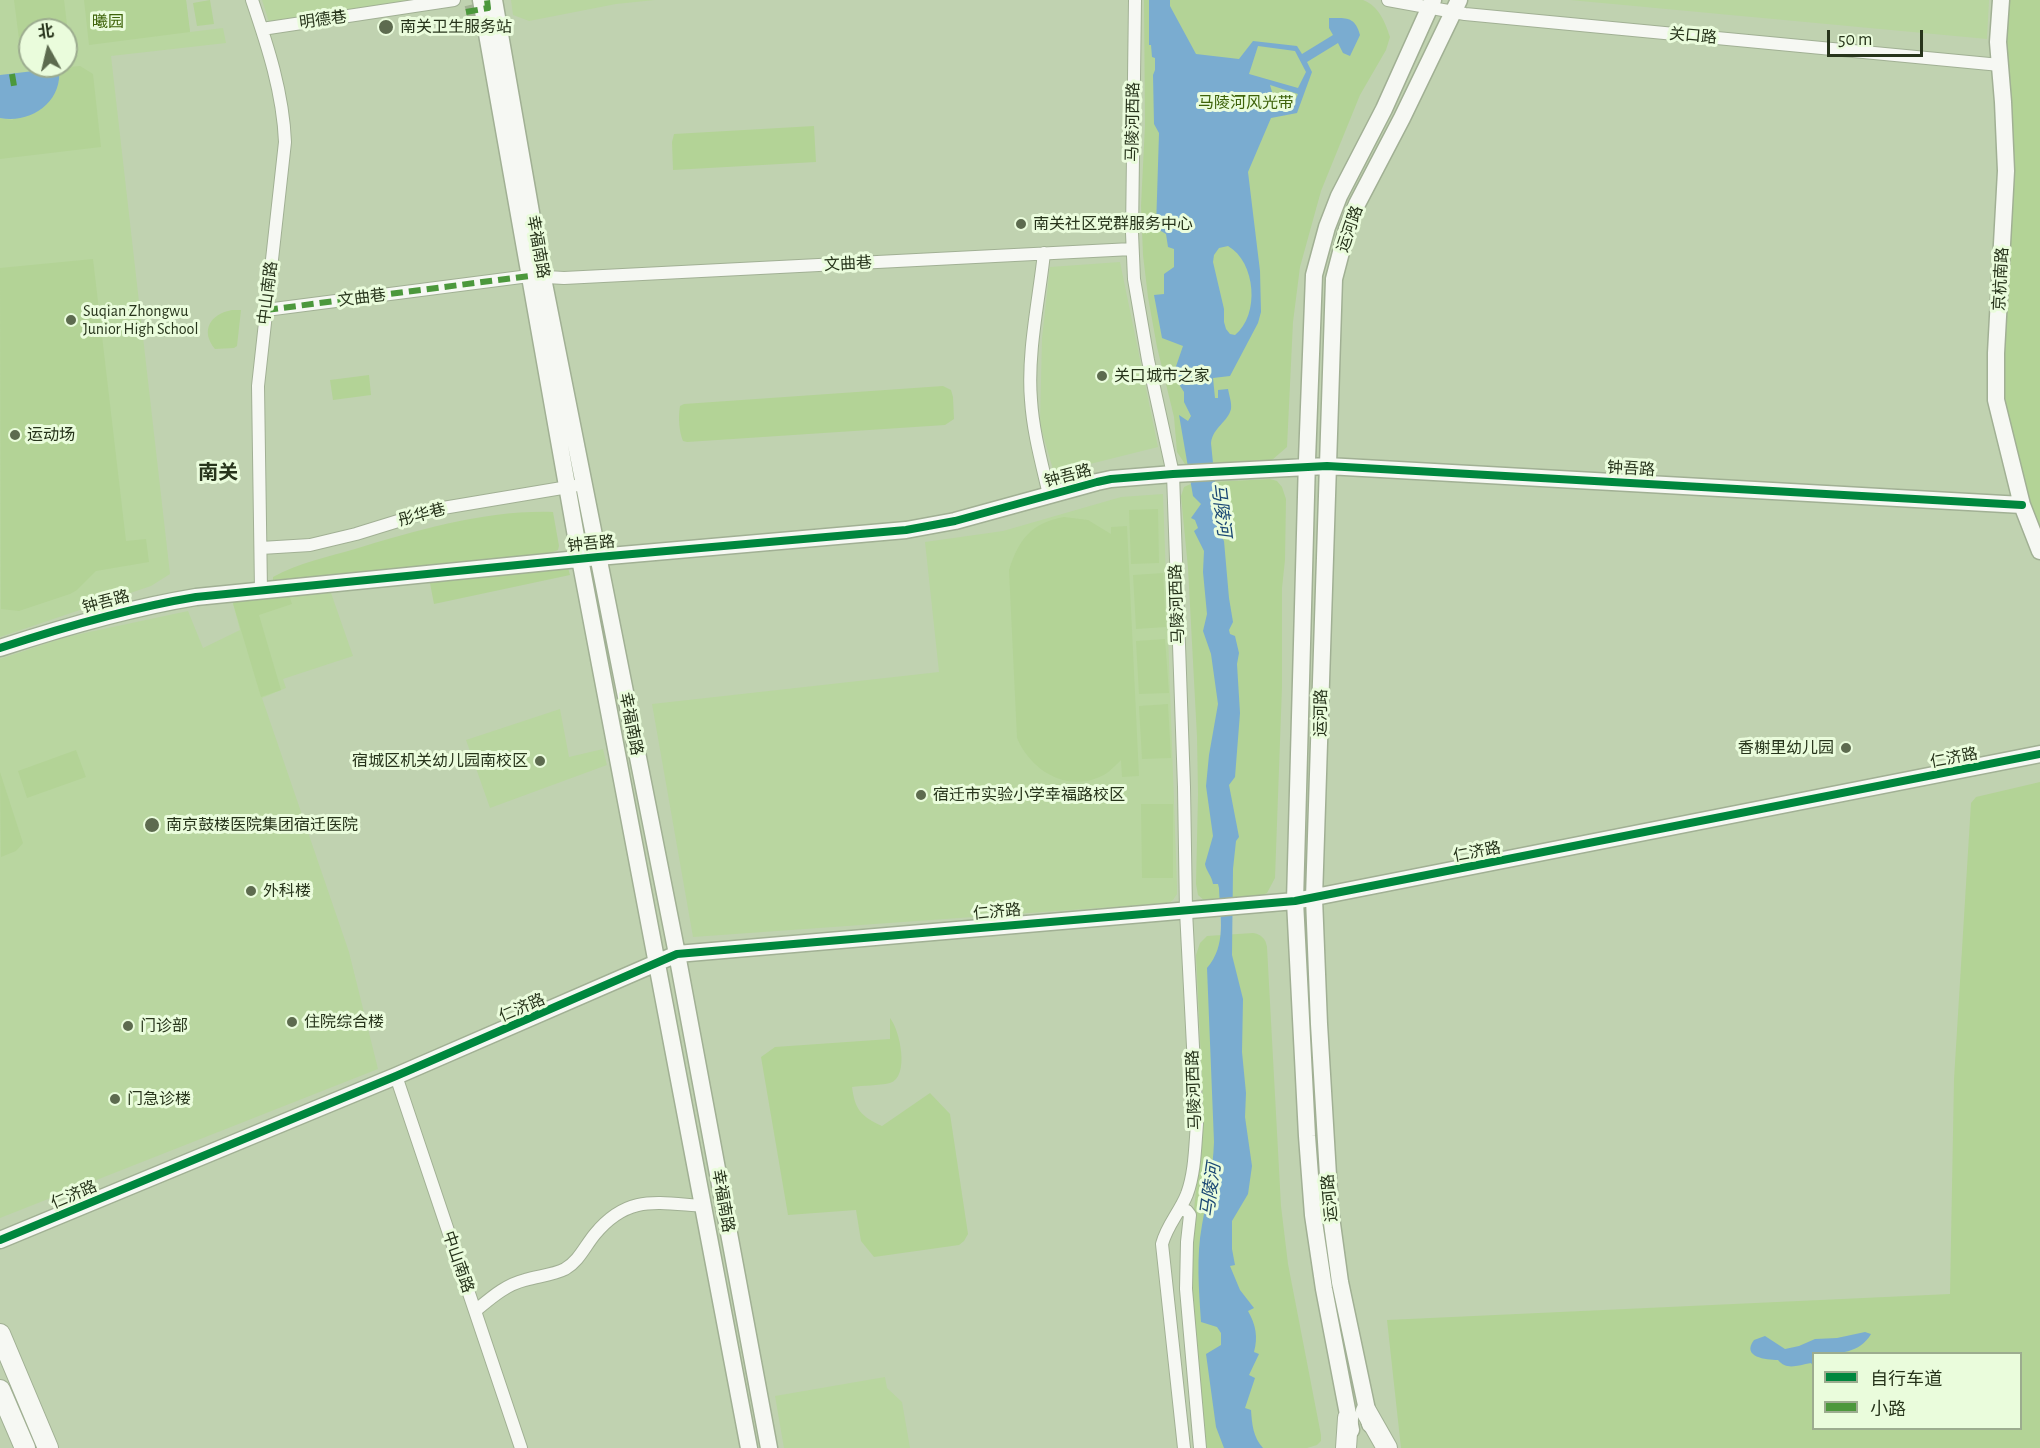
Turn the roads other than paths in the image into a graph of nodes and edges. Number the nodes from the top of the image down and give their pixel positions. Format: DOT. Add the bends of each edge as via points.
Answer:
graph roads {
  1 [pos="252,0"];
  2 [pos="454,0"];
  3 [pos="481,0"];
  4 [pos="494,0"];
  5 [pos="1135,0"];
  6 [pos="1388,0"];
  7 [pos="2001,0"];
  8 [pos="1431,4"];
  9 [pos="1455,6"];
  10 [pos="262,29"];
  11 [pos="2000,65"];
  12 [pos="1132,249"];
  13 [pos="1044,253"];
  14 [pos="536,277"];
  15 [pos="266,310"];
  16 [pos="1327,465"];
  17 [pos="1307,466"];
  18 [pos="1179,473"];
  19 [pos="576,486"];
  20 [pos="1048,495"];
  21 [pos="2022,505"];
  22 [pos="261,548"];
  23 [pos="2040,551"];
  24 [pos="598,557"];
  25 [pos="580,559"];
  26 [pos="261,591"];
  27 [pos="0,648"];
  28 [pos="2040,754"];
  29 [pos="1314,898"];
  30 [pos="1295,901"];
  31 [pos="1186,910"];
  32 [pos="677,954"];
  33 [pos="657,963"];
  34 [pos="396,1076"];
  35 [pos="704,1206"];
  36 [pos="1180,1209"];
  37 [pos="0,1240"];
  38 [pos="475,1311"];
  39 [pos="0,1334"];
  40 [pos="0,1390"];
  41 [pos="1357,1414"];
  42 [pos="26,1448"];
  43 [pos="48,1448"];
  44 [pos="521,1448"];
  45 [pos="749,1448"];
  46 [pos="769,1448"];
  47 [pos="1185,1448"];
  48 [pos="1200,1448"];
  49 [pos="1346,1448"];
  50 [pos="1356,1448"];
  51 [pos="1376,1448"];
  52 [pos="1387,1448"];
  1 -- 10 [label="street, 中山南路"];
  2 -- 10 [label="street, 明德巷"];
  3 -- 14 [label="street, 幸福南路"];
  4 -- 14 [label="street, 幸福南路"];
  5 -- 12 [label="street, 马陵河西路"];
  6 -- 8 [label="street, 关口路"];
  7 -- 11 [label="street, 京杭南路"];
  8 -- 9 [label="street, 关口路"];
  8 -- 17 [label="street, 运河路" via="1339,196 1314,275"];
  9 -- 11 [label="street, 关口路"];
  9 -- 16 [label="street, 运河路" via="1347,229 1334,279"];
  10 -- 15 [label="street, 中山南路" via="282,105 285,142"];
  11 -- 21 [label="street, 京杭南路" via="2006,171 1996,400"];
  12 -- 13 [label="street, 文曲巷"];
  12 -- 18 [label="street, 马陵河西路" via="1146,349"];
  13 -- 14 [label="street, 文曲巷"];
  13 -- 20 [label="street" via="1031,400"];
  14 -- 15 [label="street, 文曲巷"];
  14 -- 19 [label="street, 幸福南路"];
  15 -- 22 [label="street, 中山南路" via="258,386"];
  16 -- 17 [label="street, 钟吾路"];
  16 -- 21 [label="street, 钟吾路"];
  16 -- 29 [label="street, 运河路"];
  17 -- 18 [label="street, 钟吾路"];
  17 -- 30 [label="street, 运河路"];
  18 -- 20 [label="street, 钟吾路" via="1097,482"];
  18 -- 31 [label="street, 马陵河西路"];
  19 -- 22 [label="street, 彤华巷" via="432,510 310,545"];
  19 -- 24 [label="street, 幸福南路"];
  19 -- 25 [label="street, 幸福南路"];
  20 -- 24 [label="street, 钟吾路" via="906,530"];
  21 -- 23 [label="street, 京杭南路"];
  22 -- 26 [label="street, 中山南路"];
  24 -- 25 [label="street, 钟吾路"];
  24 -- 32 [label="street, 幸福南路"];
  25 -- 26 [label="street, 钟吾路"];
  25 -- 33 [label="street, 幸福南路"];
  26 -- 27 [label="street, 钟吾路" via="153,604"];
  28 -- 29 [label="street, 仁济路"];
  29 -- 30 [label="street, 仁济路"];
  29 -- 41 [label="street, 运河路" via="1329,1209"];
  30 -- 31 [label="street, 仁济路"];
  30 -- 41 [label="street, 运河路" via="1313,1215 1324,1289"];
  31 -- 32 [label="street, 仁济路"];
  31 -- 36 [label="street, 马陵河西路" via="1197,1124 1191,1178"];
  32 -- 33 [label="street, 仁济路"];
  32 -- 46 [label="street, 幸福南路"];
  33 -- 34 [label="street, 仁济路"];
  33 -- 35 [label="street, 幸福南路"];
  34 -- 37 [label="street, 仁济路"];
  34 -- 38 [label="street, 中山南路"];
  35 -- 38 [label="street" via="649,1203 623,1209 602,1226 566,1268 513,1284"];
  35 -- 45 [label="street, 幸福南路"];
  36 -- 47 [label="street, 马陵河西路" via="1162,1244"];
  36 -- 48 [label="street" via="1190,1215 1186,1289"];
  38 -- 44 [label="street, 中山南路"];
  39 -- 43 [label="main road"];
  40 -- 42 [label="main road"];
  41 -- 49 [label="main road"];
  41 -- 50 [label="street, 运河路"];
  41 -- 51 [label="street, 运河路"];
  41 -- 52 [label="main road"];
}
